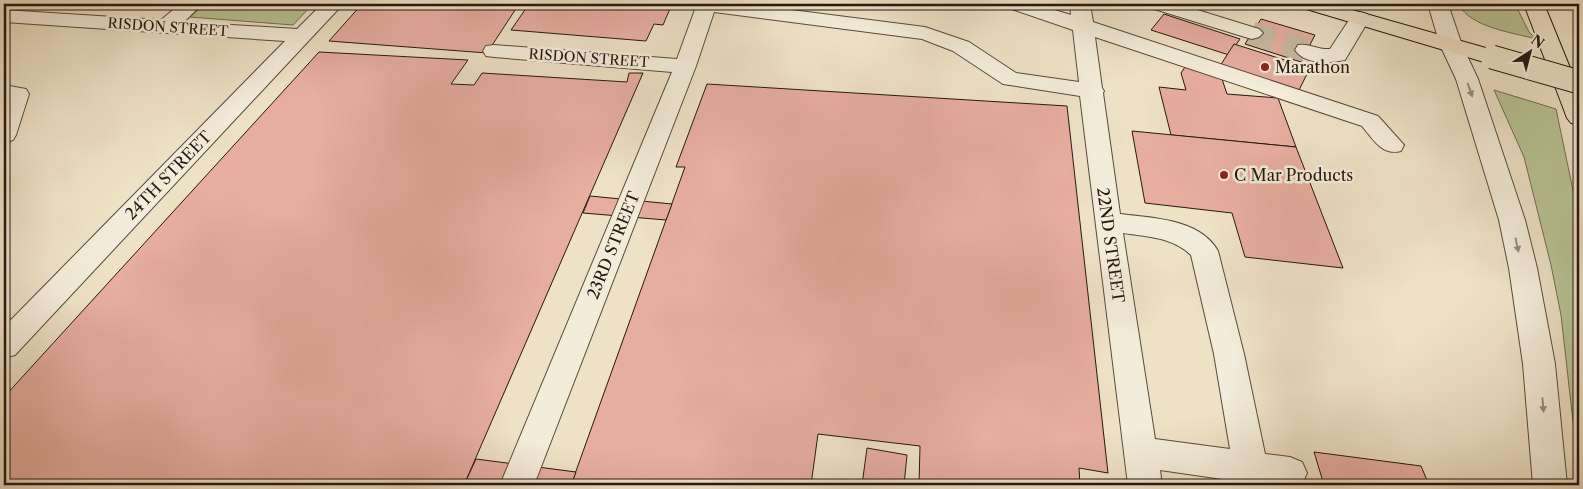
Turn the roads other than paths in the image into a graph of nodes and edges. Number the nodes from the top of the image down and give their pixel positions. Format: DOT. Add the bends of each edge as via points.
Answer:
graph roads {
  1 [pos="44,4"];
  2 [pos="192,4"];
  3 [pos="333,4"];
  4 [pos="1016,4"];
  5 [pos="1158,4"];
  6 [pos="1310,4"];
  7 [pos="1438,4"];
  8 [pos="1534,4"];
  9 [pos="707,5"];
  10 [pos="1214,12"];
  11 [pos="1082,15"];
  12 [pos="14,17"];
  13 [pos="1360,18"];
  14 [pos="166,27"];
  15 [pos="1252,33"];
  16 [pos="302,36"];
  17 [pos="1451,45"];
  18 [pos="1306,50"];
  19 [pos="494,51"];
  20 [pos="685,66"];
  21 [pos="1579,82"];
  22 [pos="1093,91"];
  23 [pos="4,92"];
  24 [pos="1579,118"];
  25 [pos="4,135"];
  26 [pos="1392,145"];
  27 [pos="1108,222"];
  28 [pos="4,346"];
  29 [pos="1140,452"];
  30 [pos="1290,473"];
  31 [pos="1252,476"];
  32 [pos="517,485"];
  33 [pos="1145,485"];
  34 [pos="1550,485"];
  1 -- 12 [label="street"];
  2 -- 14 [label="street"];
  3 -- 16 [label="street, 24TH STREET"];
  4 -- 11 [label="street"];
  5 -- 10 [label="street"];
  6 -- 13 [label="main road"];
  7 -- 17 [label="street"];
  8 -- 24 [label="main road"];
  9 -- 20 [label="street, 23RD STREET"];
  9 -- 22 [label="street" via="925,32 953,42 1000,75 1011,79"];
  10 -- 15 [label="street"];
  11 -- 22 [label="street, 22ND STREET"];
  11 -- 26 [label="street" via="1370,121"];
  12 -- 14 [label="street, RISDON STREET"];
  13 -- 17 [label="main road"];
  13 -- 18 [label="street" via="1337,55 1321,56"];
  14 -- 16 [label="street, RISDON STREET"];
  16 -- 28 [label="street, 24TH STREET"];
  17 -- 21 [label="main road, bridge"];
  17 -- 34 [label="street, one-way" via="1467,79 1516,240 1539,364"];
  19 -- 20 [label="street, RISDON STREET"];
  20 -- 32 [label="street, 23RD STREET"];
  22 -- 27 [label="street, 22ND STREET"];
  23 -- 25 [label="street" via="18,94"];
  27 -- 29 [label="street, 22ND STREET"];
  27 -- 31 [label="street" via="1163,229 1192,239 1204,251 1229,354"];
  29 -- 31 [label="street"];
  29 -- 33 [label="street, 22ND STREET"];
  30 -- 31 [label="street"];
}
